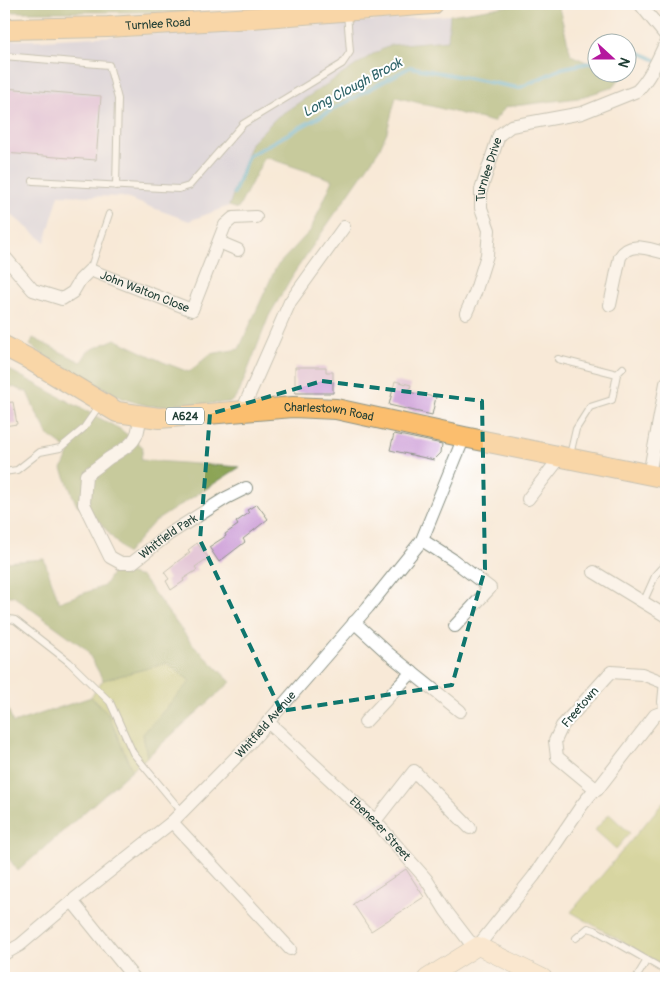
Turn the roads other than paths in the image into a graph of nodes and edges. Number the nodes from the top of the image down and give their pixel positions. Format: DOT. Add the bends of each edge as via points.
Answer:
graph roads {
  1 [pos="432,4"];
  2 [pos="640,4"];
  3 [pos="339,9"];
  4 [pos="4,29"];
  5 [pos="666,36"];
  6 [pos="664,47"];
  7 [pos="4,56"];
  8 [pos="34,181"];
  9 [pos="116,186"];
  10 [pos="110,214"];
  11 [pos="256,217"];
  12 [pos="344,227"];
  13 [pos="218,242"];
  14 [pos="238,250"];
  15 [pos="666,253"];
  16 [pos="4,256"];
  17 [pos="90,270"];
  18 [pos="610,304"];
  19 [pos="466,313"];
  20 [pos="4,346"];
  21 [pos="558,359"];
  22 [pos="623,368"];
  23 [pos="618,374"];
  24 [pos="666,383"];
  25 [pos="101,402"];
  26 [pos="242,411"];
  27 [pos="139,416"];
  28 [pos="464,437"];
  29 [pos="564,457"];
  30 [pos="4,472"];
  31 [pos="658,476"];
  32 [pos="246,488"];
  33 [pos="528,499"];
  34 [pos="422,540"];
  35 [pos="666,563"];
  36 [pos="594,572"];
  37 [pos="643,603"];
  38 [pos="666,616"];
  39 [pos="4,618"];
  40 [pos="354,622"];
  41 [pos="455,626"];
  42 [pos="412,672"];
  43 [pos="666,682"];
  44 [pos="665,707"];
  45 [pos="460,711"];
  46 [pos="268,722"];
  47 [pos="365,722"];
  48 [pos="595,789"];
  49 [pos="182,812"];
  50 [pos="375,821"];
  51 [pos="172,822"];
  52 [pos="470,828"];
  53 [pos="72,901"];
  54 [pos="576,938"];
  55 [pos="478,946"];
  56 [pos="290,949"];
  57 [pos="4,954"];
  58 [pos="647,960"];
  59 [pos="666,971"];
  60 [pos="134,978"];
  61 [pos="427,978"];
  62 [pos="543,978"];
  63 [pos="636,978"];
  1 -- 3 [label="main road, Turnlee Road"];
  2 -- 5 [label="street"];
  3 -- 4 [label="main road, Turnlee Road" via="108,27"];
  3 -- 9 [label="lane" via="350,52 342,64 243,124 189,186 179,189"];
  6 -- 19 [label="street, Turnlee Drive" via="643,85 636,90 582,113 511,126 499,135 481,190 481,208 489,230 486,255"];
  7 -- 9 [label="lane" via="109,65 118,99"];
  8 -- 9 [label="lane"];
  10 -- 17 [label="lane"];
  11 -- 13 [label="street, John Walton Close" via="234,218 225,225"];
  12 -- 26 [label="street" via="290,302"];
  13 -- 14 [label="street"];
  13 -- 17 [label="street, John Walton Close" via="192,310"];
  15 -- 18 [label="street" via="632,246 623,251"];
  16 -- 17 [label="street, John Walton Close" via="33,290 62,299 73,292"];
  20 -- 25 [label="main road, Charlestown Road / A624" via="30,358"];
  21 -- 23 [label="lane"];
  22 -- 23 [label="lane"];
  23 -- 29 [label="lane" via="612,400 590,407"];
  24 -- 31 [label="street"];
  25 -- 27 [label="main road, Charlestown Road / A624" via="117,412"];
  25 -- 30 [label="lane" via="83,429 60,448 40,452 17,470"];
  26 -- 27 [label="main road, Charlestown Road / A624" via="159,418"];
  26 -- 28 [label="main road, Charlestown Road / A624" via="336,408"];
  27 -- 32 [label="street, Whitfield Park" via="138,432 130,446 86,475 84,504 110,557 121,563 132,563 169,534"];
  28 -- 29 [label="main road, Charlestown Road / A624"];
  28 -- 34 [label="street, Whitfield Avenue"];
  29 -- 31 [label="main road, Charlestown Road / A624"];
  29 -- 33 [label="street"];
  34 -- 40 [label="street, Whitfield Avenue"];
  34 -- 41 [label="street" via="490,588"];
  35 -- 37 [label="lane" via="656,574"];
  36 -- 37 [label="street"];
  37 -- 38 [label="street"];
  39 -- 49 [label="lane" via="15,620 69,662 110,702 133,753"];
  40 -- 42 [label="street"];
  40 -- 46 [label="street, Whitfield Avenue"];
  42 -- 45 [label="street"];
  42 -- 47 [label="street"];
  43 -- 44 [label="street, Freetown"];
  43 -- 48 [label="street, Freetown" via="642,674 611,672 562,726 555,742 557,757"];
  44 -- 48 [label="street" via="656,714 599,789"];
  46 -- 49 [label="street, Whitfield Avenue"];
  46 -- 50 [label="street, Ebenezer Street"];
  48 -- 55 [label="street" via="534,876"];
  49 -- 51 [label="street, Whitfield Avenue"];
  50 -- 52 [label="street" via="414,772"];
  50 -- 55 [label="street, Ebenezer Street" via="426,879 469,941"];
  51 -- 53 [label="street, Whitfield Avenue"];
  51 -- 56 [label="street"];
  53 -- 57 [label="street, Whitfield Avenue" via="20,945"];
  53 -- 60 [label="street"];
  54 -- 58 [label="lane" via="588,928 596,930"];
  55 -- 61 [label="street"];
  55 -- 62 [label="street"];
  58 -- 59 [label="lane"];
  58 -- 63 [label="lane"];
}
